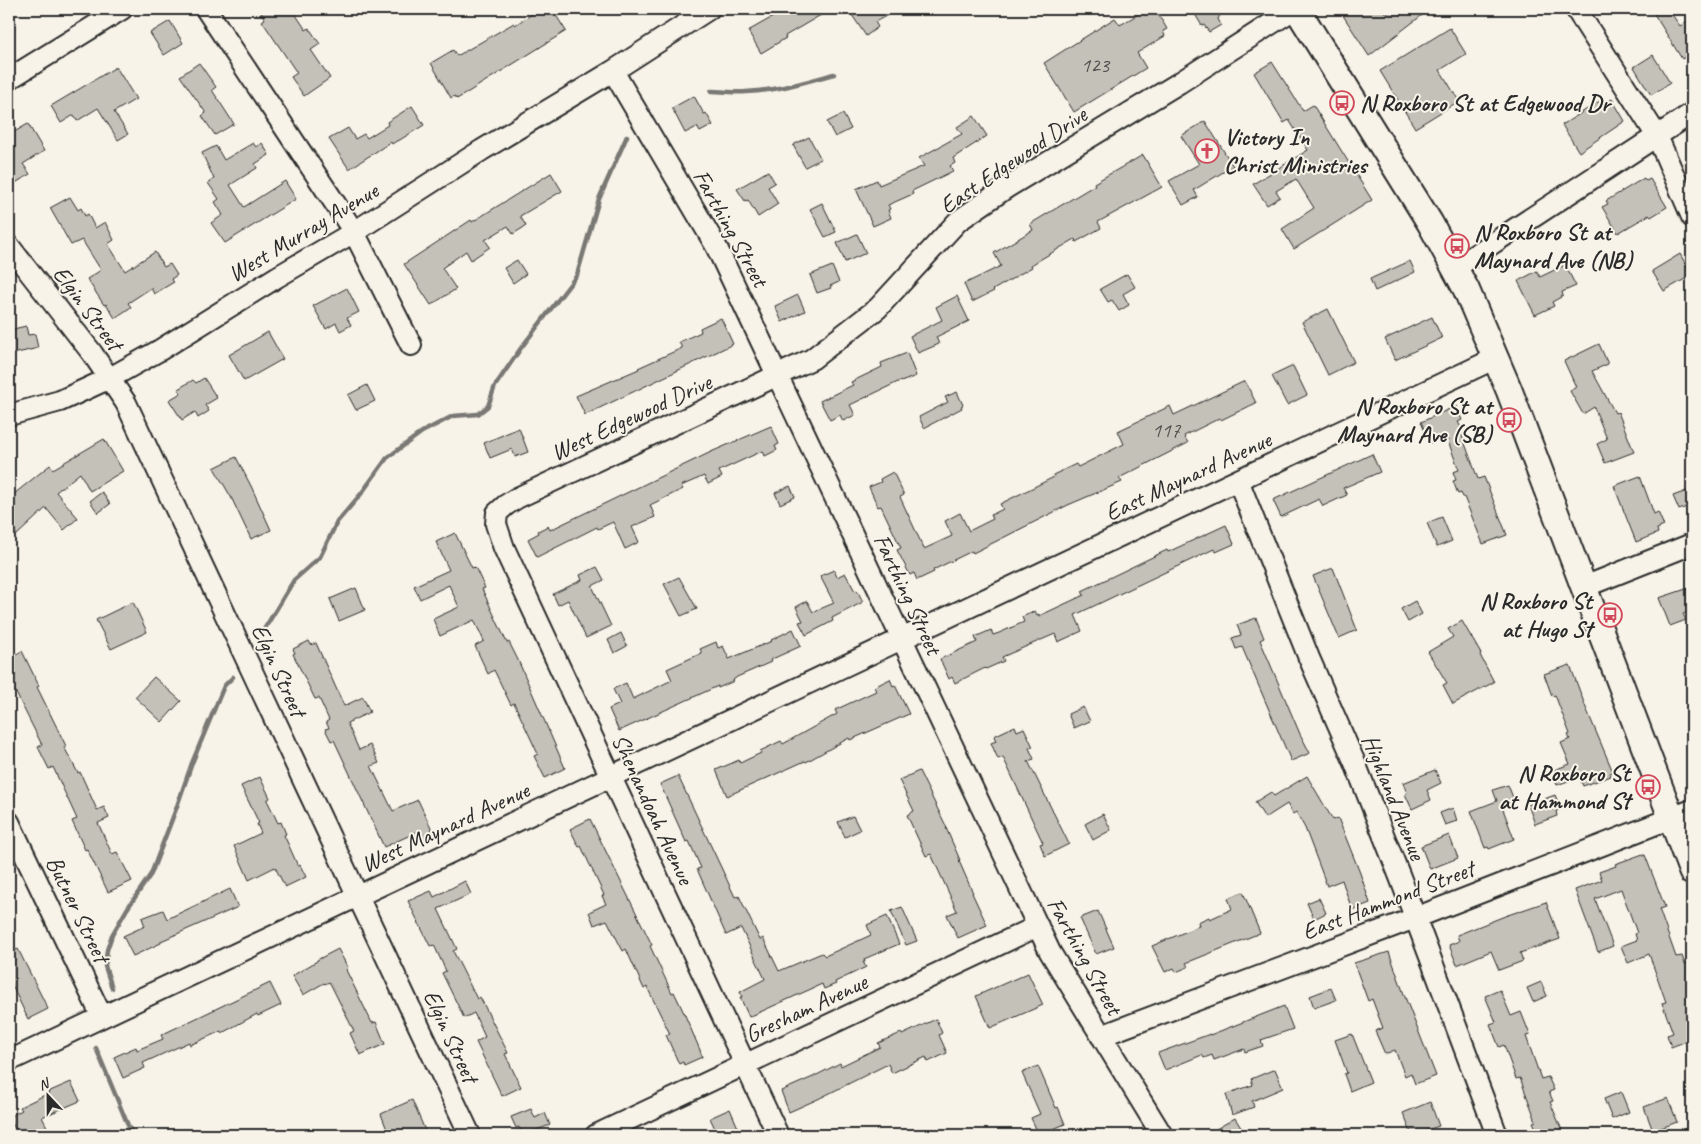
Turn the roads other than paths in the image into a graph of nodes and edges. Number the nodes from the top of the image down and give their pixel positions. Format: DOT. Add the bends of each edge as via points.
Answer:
graph roads {
  1 [pos="122,9"];
  2 [pos="206,9"];
  3 [pos="709,9"];
  4 [pos="1296,9"];
  5 [pos="1576,9"];
  6 [pos="613,72"];
  7 [pos="9,79"];
  8 [pos="1692,113"];
  9 [pos="1657,136"];
  10 [pos="1692,217"];
  11 [pos="354,232"];
  12 [pos="9,246"];
  13 [pos="1455,268"];
  14 [pos="411,344"];
  15 [pos="1496,358"];
  16 [pos="778,375"];
  17 [pos="110,378"];
  18 [pos="9,415"];
  19 [pos="1238,480"];
  20 [pos="506,505"];
  21 [pos="1692,544"];
  22 [pos="1584,587"];
  23 [pos="902,638"];
  24 [pos="610,777"];
  25 [pos="1682,814"];
  26 [pos="9,822"];
  27 [pos="1692,872"];
  28 [pos="358,896"];
  29 [pos="1415,918"];
  30 [pos="1038,926"];
  31 [pos="102,1017"];
  32 [pos="1101,1036"];
  33 [pos="9,1061"];
  34 [pos="744,1064"];
  35 [pos="470,1135"];
  36 [pos="596,1135"];
  37 [pos="778,1135"];
  38 [pos="1162,1135"];
  39 [pos="1497,1135"];
  1 -- 7 [label="street"];
  2 -- 11 [label="street"];
  3 -- 6 [label="street, West Murray Avenue"];
  4 -- 13 [label="main road"];
  4 -- 16 [label="street, East Edgewood Drive" via="958,221 878,308 812,359"];
  5 -- 9 [label="street"];
  6 -- 11 [label="street, West Murray Avenue"];
  6 -- 16 [label="street, Farthing Street" via="716,246"];
  8 -- 9 [label="street"];
  9 -- 10 [label="street"];
  9 -- 13 [label="street"];
  11 -- 14 [label="street"];
  11 -- 17 [label="street, West Murray Avenue"];
  12 -- 17 [label="street, Elgin Street"];
  13 -- 15 [label="main road"];
  15 -- 19 [label="street, East Maynard Avenue"];
  15 -- 22 [label="main road"];
  16 -- 20 [label="street, West Edgewood Drive"];
  16 -- 23 [label="street, Farthing Street"];
  17 -- 18 [label="street, West Murray Avenue" via="60,401"];
  17 -- 28 [label="street, Elgin Street" via="126,403"];
  19 -- 23 [label="street, East Maynard Avenue"];
  19 -- 29 [label="street, Highland Avenue"];
  20 -- 24 [label="street, Shenandoah Avenue" via="497,513 496,524 504,548"];
  21 -- 22 [label="street"];
  22 -- 25 [label="main road"];
  23 -- 24 [label="street, West Maynard Avenue"];
  23 -- 30 [label="street, Farthing Street"];
  24 -- 28 [label="street, West Maynard Avenue"];
  24 -- 34 [label="street, Shenandoah Avenue"];
  25 -- 27 [label="main road"];
  25 -- 29 [label="street, East Hammond Street"];
  26 -- 31 [label="street, Butner Street"];
  28 -- 31 [label="street, West Maynard Avenue"];
  28 -- 35 [label="street, Elgin Street"];
  29 -- 32 [label="street, East Hammond Street"];
  29 -- 39 [label="street, Highland Avenue"];
  30 -- 32 [label="street, Farthing Street" via="1050,952"];
  30 -- 34 [label="street, Gresham Avenue"];
  31 -- 33 [label="street, West Maynard Avenue"];
  32 -- 38 [label="street, Farthing Street"];
  34 -- 36 [label="street, Gresham Avenue"];
  34 -- 37 [label="street, Shenandoah Avenue"];
}
